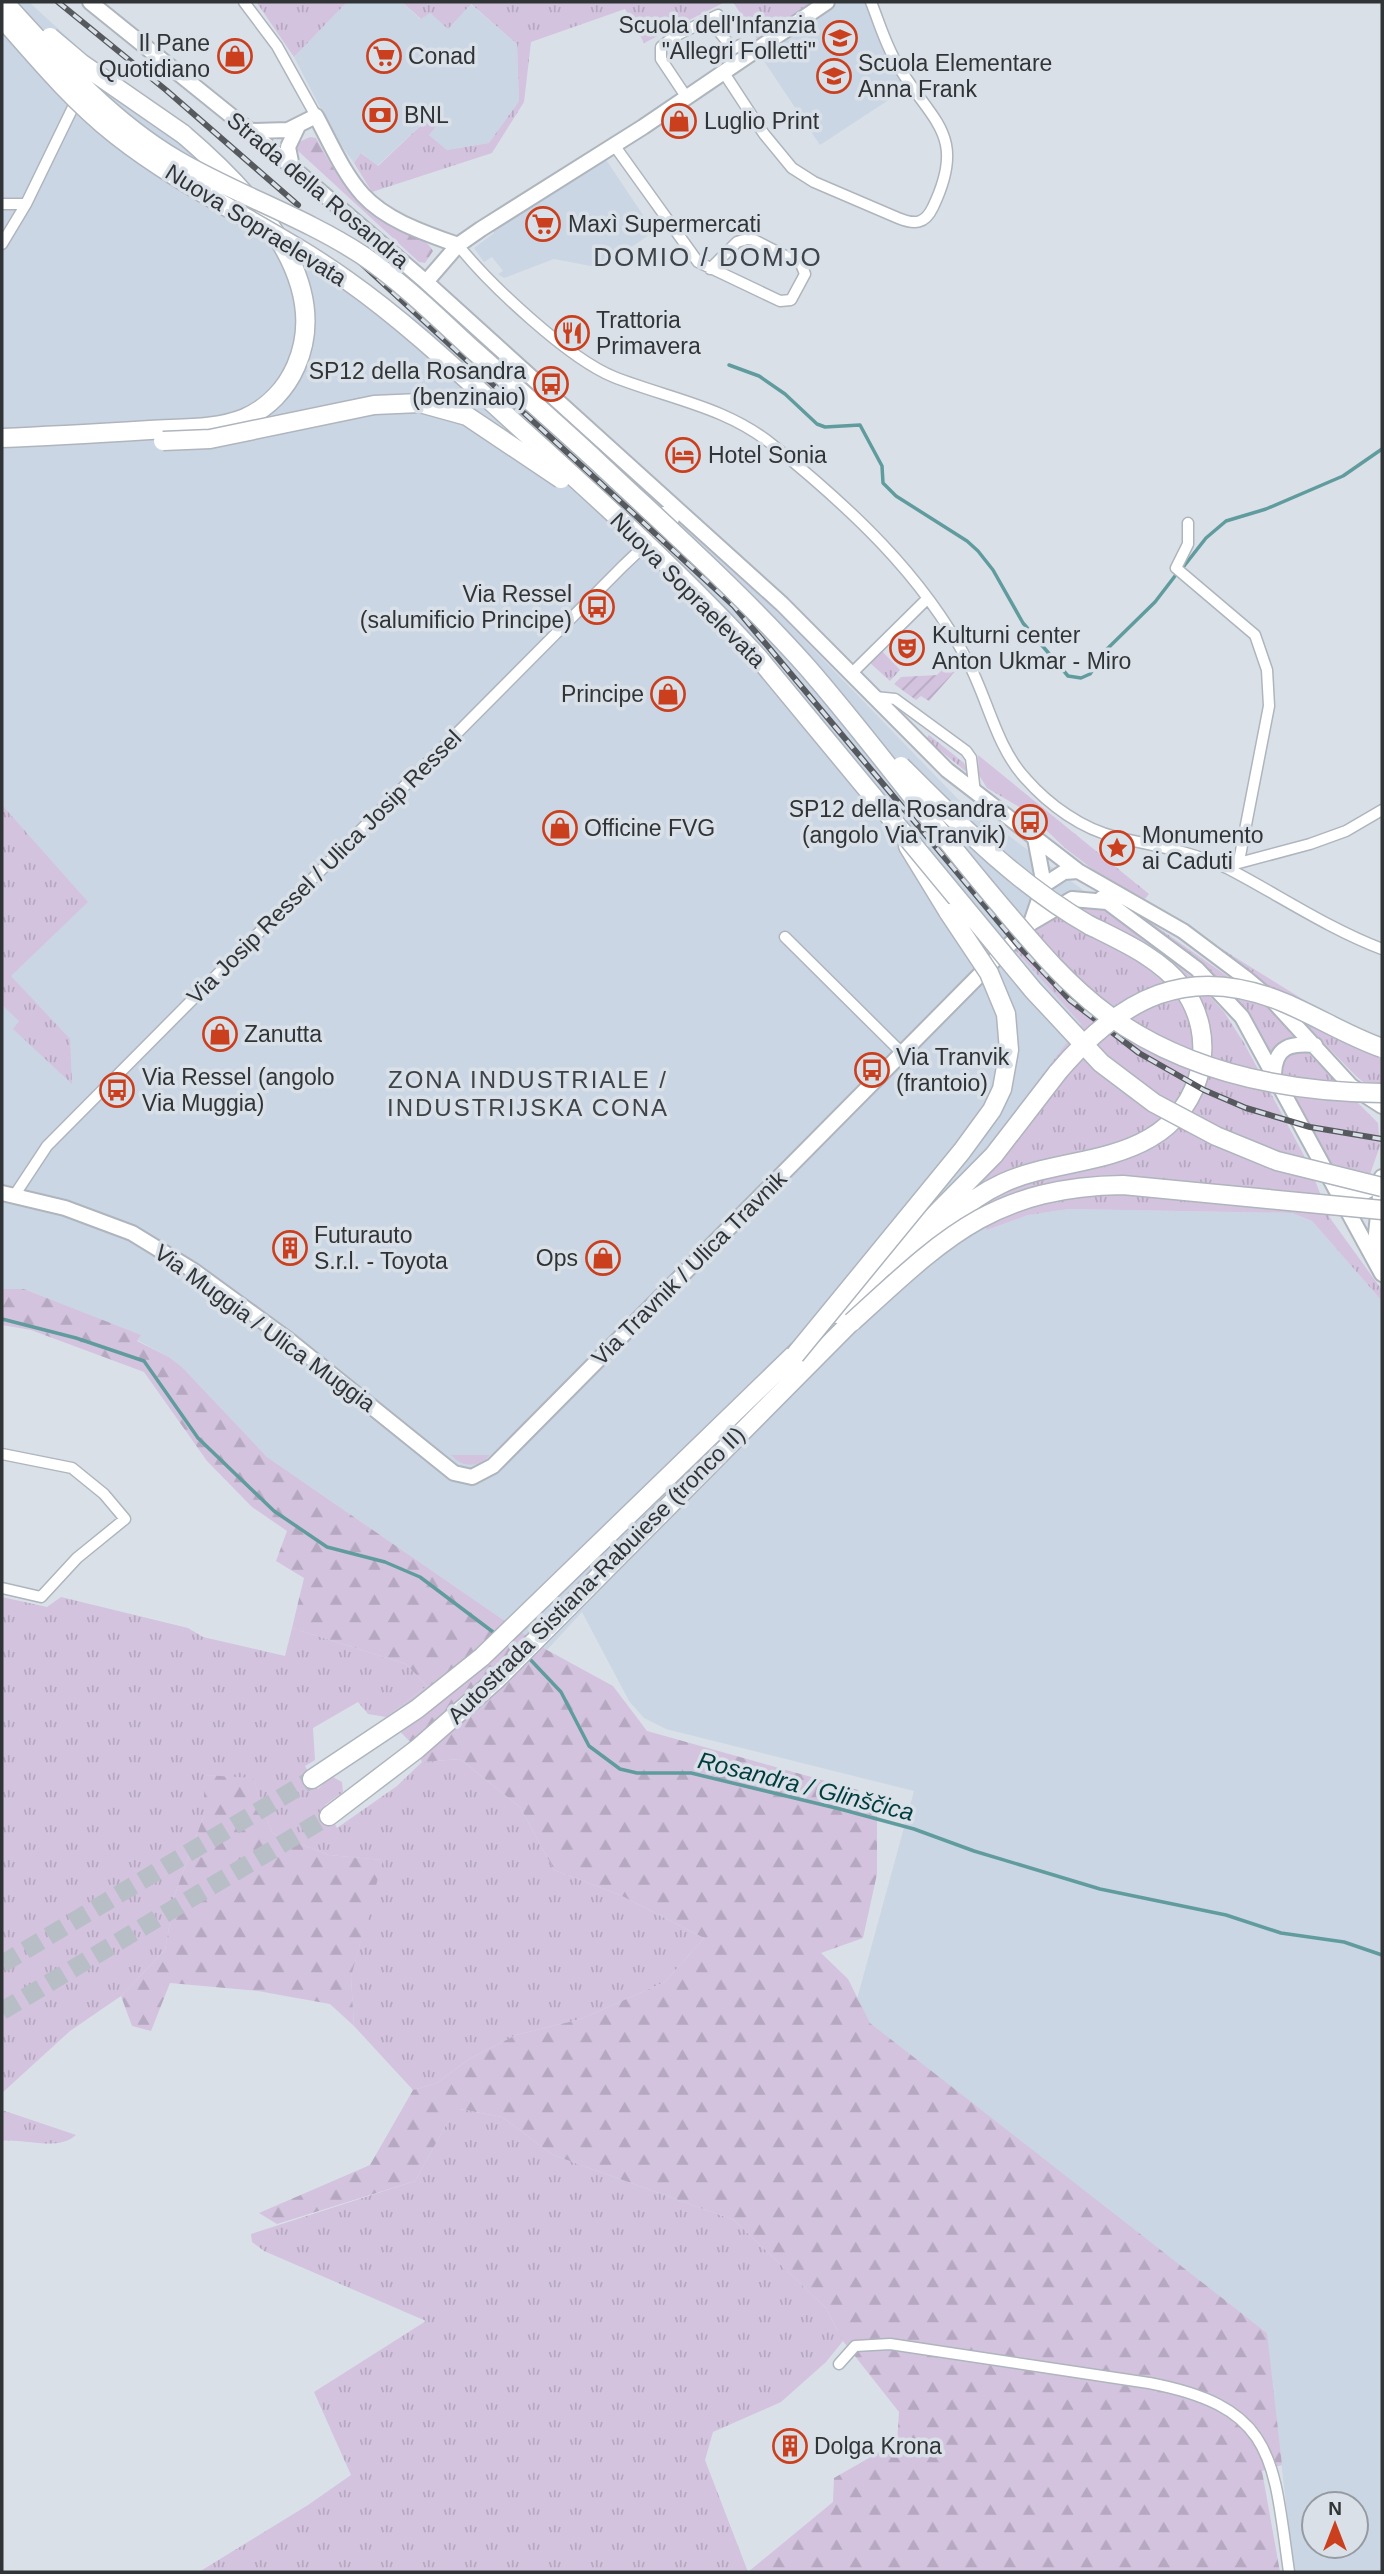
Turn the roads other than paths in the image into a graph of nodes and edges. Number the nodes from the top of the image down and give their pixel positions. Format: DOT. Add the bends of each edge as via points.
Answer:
graph roads {
  1 [pos="4,2"];
  2 [pos="13,2"];
  3 [pos="246,2"];
  4 [pos="827,2"];
  5 [pos="871,2"];
  6 [pos="95,5"];
  7 [pos="2,18"];
  8 [pos="740,45"];
  9 [pos="96,61"];
  10 [pos="724,73"];
  11 [pos="687,98"];
  12 [pos="316,116"];
  13 [pos="298,126"];
  14 [pos="250,131"];
  15 [pos="614,145"];
  16 [pos="292,167"];
  17 [pos="2,204"];
  18 [pos="26,204"];
  19 [pos="438,237"];
  20 [pos="2,244"];
  21 [pos="458,245"];
  22 [pos="710,269"];
  23 [pos="426,282"];
  24 [pos="162,435"];
  25 [pos="2,438"];
  26 [pos="646,481"];
  27 [pos="678,509"];
  28 [pos="1188,523"];
  29 [pos="648,525"];
  30 [pos="661,539"];
  31 [pos="711,539"];
  32 [pos="643,546"];
  33 [pos="927,599"];
  34 [pos="728,624"];
  35 [pos="806,667"];
  36 [pos="852,673"];
  37 [pos="875,696"];
  38 [pos="975,794"];
  39 [pos="1382,810"];
  40 [pos="901,834"];
  41 [pos="1035,838"];
  42 [pos="1239,861"];
  43 [pos="1230,870"];
  44 [pos="1078,871"];
  45 [pos="1044,885"];
  46 [pos="1072,900"];
  47 [pos="1107,902"];
  48 [pos="1031,923"];
  49 [pos="785,937"];
  50 [pos="1382,949"];
  51 [pos="1315,1045"];
  52 [pos="1382,1048"];
  53 [pos="902,1053"];
  54 [pos="1274,1074"];
  55 [pos="1382,1093"];
  56 [pos="1382,1106"];
  57 [pos="1382,1182"];
  58 [pos="1335,1188"];
  59 [pos="8,1195"];
  60 [pos="1382,1210"];
  61 [pos="1382,1272"];
  62 [pos="852,1322"];
  63 [pos="795,1355"];
  64 [pos="2,1454"];
  65 [pos="472,1477"];
  66 [pos="2,1588"];
  67 [pos="312,1779"];
  68 [pos="329,1816"];
  69 [pos="839,2364"];
  70 [pos="1289,2572"];
  1 -- 35 [label="highway, Nuova Sopraelevata, bridge" via="71,74 145,139 218,182 328,234 415,296 598,462"];
  2 -- 24 [label="highway, bridge" via="62,48 223,168 279,240 299,285 304,341 282,390 256,412 232,422"];
  3 -- 12 [label="street"];
  4 -- 10 [label="street"];
  5 -- 10 [label="street" via="895,61 948,145 942,185 922,222 905,221 801,174 774,148"];
  6 -- 14 [label="street, Strada della Rosandra"];
  7 -- 34 [label="highway, Nuova Sopraelevata, bridge" via="61,84 116,135 317,261 396,318"];
  8 -- 11 [label="street" via="733,49 714,17 661,47 661,59"];
  9 -- 18 [label="street"];
  10 -- 11 [label="street"];
  11 -- 15 [label="street"];
  12 -- 13 [label="street"];
  12 -- 19 [label="street" via="361,193 388,215"];
  13 -- 14 [label="street" via="270,133"];
  13 -- 16 [label="street" via="288,146"];
  14 -- 16 [label="street, Strada della Rosandra"];
  15 -- 21 [label="street"];
  15 -- 22 [label="street" via="691,255"];
  16 -- 23 [label="street, Strada della Rosandra"];
  17 -- 18 [label="street"];
  18 -- 20 [label="street"];
  19 -- 21 [label="street"];
  19 -- 23 [label="street" via="436,262"];
  21 -- 23 [label="street"];
  21 -- 33 [label="street" via="518,305 592,365 754,429 876,537"];
  22 -- 22 [label="street" via="783,302 792,298 805,274 801,264 750,238 737,242"];
  23 -- 26 [label="street, Strada della Rosandra"];
  24 -- 25 [label="highway"];
  24 -- 34 [label="highway, bridge" via="220,438 374,405 420,403 445,408 489,429 560,478"];
  26 -- 27 [label="street, Strada della Rosandra"];
  26 -- 29 [label="street"];
  27 -- 29 [label="street" via="656,514"];
  27 -- 30 [label="street" via="673,528"];
  27 -- 31 [label="street, Strada della Rosandra"];
  28 -- 42 [label="street" via="1188,544 1176,568 1255,635 1270,687"];
  29 -- 32 [label="street"];
  30 -- 31 [label="street, Via Josip Ressel / Ulica Josip Ressel"];
  30 -- 32 [label="street, Via Josip Ressel / Ulica Josip Ressel"];
  31 -- 36 [label="street, Strada della Rosandra"];
  32 -- 59 [label="street, Via Josip Ressel / Ulica Josip Ressel" via="47,1146"];
  33 -- 36 [label="street"];
  33 -- 43 [label="street" via="967,660 1014,764 1039,793 1101,832 1173,848"];
  34 -- 40 [label="highway, Nuova Sopraelevata, bridge"];
  35 -- 55 [label="highway, Nuova Sopraelevata, bridge" via="1044,958 1108,1015 1175,1052 1240,1076 1310,1091"];
  35 -- 62 [label="highway, bridge" via="903,769 998,859 1037,891 1127,944 1181,985 1195,1009 1203,1054 1199,1080 1171,1123 1121,1151 1003,1183 965,1205"];
  36 -- 37 [label="street, Strada della Rosandra"];
  37 -- 38 [label="street, Strada della Rosandra"];
  37 -- 38 [label="street" via="895,699 966,751"];
  38 -- 41 [label="street, Strada della Rosandra"];
  39 -- 42 [label="street" via="1346,831 1310,844"];
  40 -- 57 [label="highway, Nuova Sopraelevata, bridge" via="1066,1028 1129,1085 1183,1119 1246,1149 1320,1173"];
  40 -- 63 [label="highway, bridge" via="998,992 1009,1032 1007,1071 992,1110 978,1130"];
  41 -- 44 [label="street, Strada della Rosandra"];
  41 -- 45 [label="street, Via Travnik / Ulica Travnik"];
  42 -- 43 [label="street"];
  43 -- 50 [label="street" via="1329,926"];
  44 -- 45 [label="street" via="1064,872"];
  44 -- 46 [label="street" via="1080,881"];
  44 -- 47 [label="street"];
  44 -- 51 [label="street" via="1150,911 1220,958 1273,1001"];
  45 -- 48 [label="street, Via Travnik / Ulica Travnik"];
  46 -- 47 [label="street"];
  46 -- 48 [label="street, Via Travnik / Ulica Travnik"];
  47 -- 54 [label="street" via="1197,969 1226,998"];
  48 -- 53 [label="street, Via Travnik / Ulica Travnik"];
  49 -- 53 [label="street"];
  51 -- 54 [label="street" via="1284,1047 1274,1061"];
  51 -- 56 [label="street" via="1351,1086"];
  52 -- 63 [label="highway, bridge" via="1283,1002 1232,988 1179,989 1128,1006 1081,1045 994,1155"];
  53 -- 65 [label="street, Via Travnik / Ulica Travnik" via="493,1466"];
  54 -- 58 [label="street"];
  57 -- 58 [label="street" via="1363,1193"];
  57 -- 61 [label="street" via="1376,1234"];
  58 -- 61 [label="street"];
  59 -- 65 [label="street, Via Muggia / Ulica Muggia" via="65,1208 152,1245 290,1341 454,1473"];
  60 -- 62 [label="highway, bridge" via="1123,1185 1042,1192 964,1227"];
  62 -- 68 [label="highway, Autostrada Sistiana-Rabuiese (tronco II)" via="497,1679 417,1749"];
  63 -- 67 [label="highway, Autostrada Sistiana-Rabuiese (tronco II)" via="482,1657 392,1727"];
  64 -- 66 [label="street" via="72,1468 125,1519 70,1564 41,1597"];
  69 -- 70 [label="street" via="855,2346 890,2344 1149,2383 1218,2403 1249,2425 1267,2456"];
}
